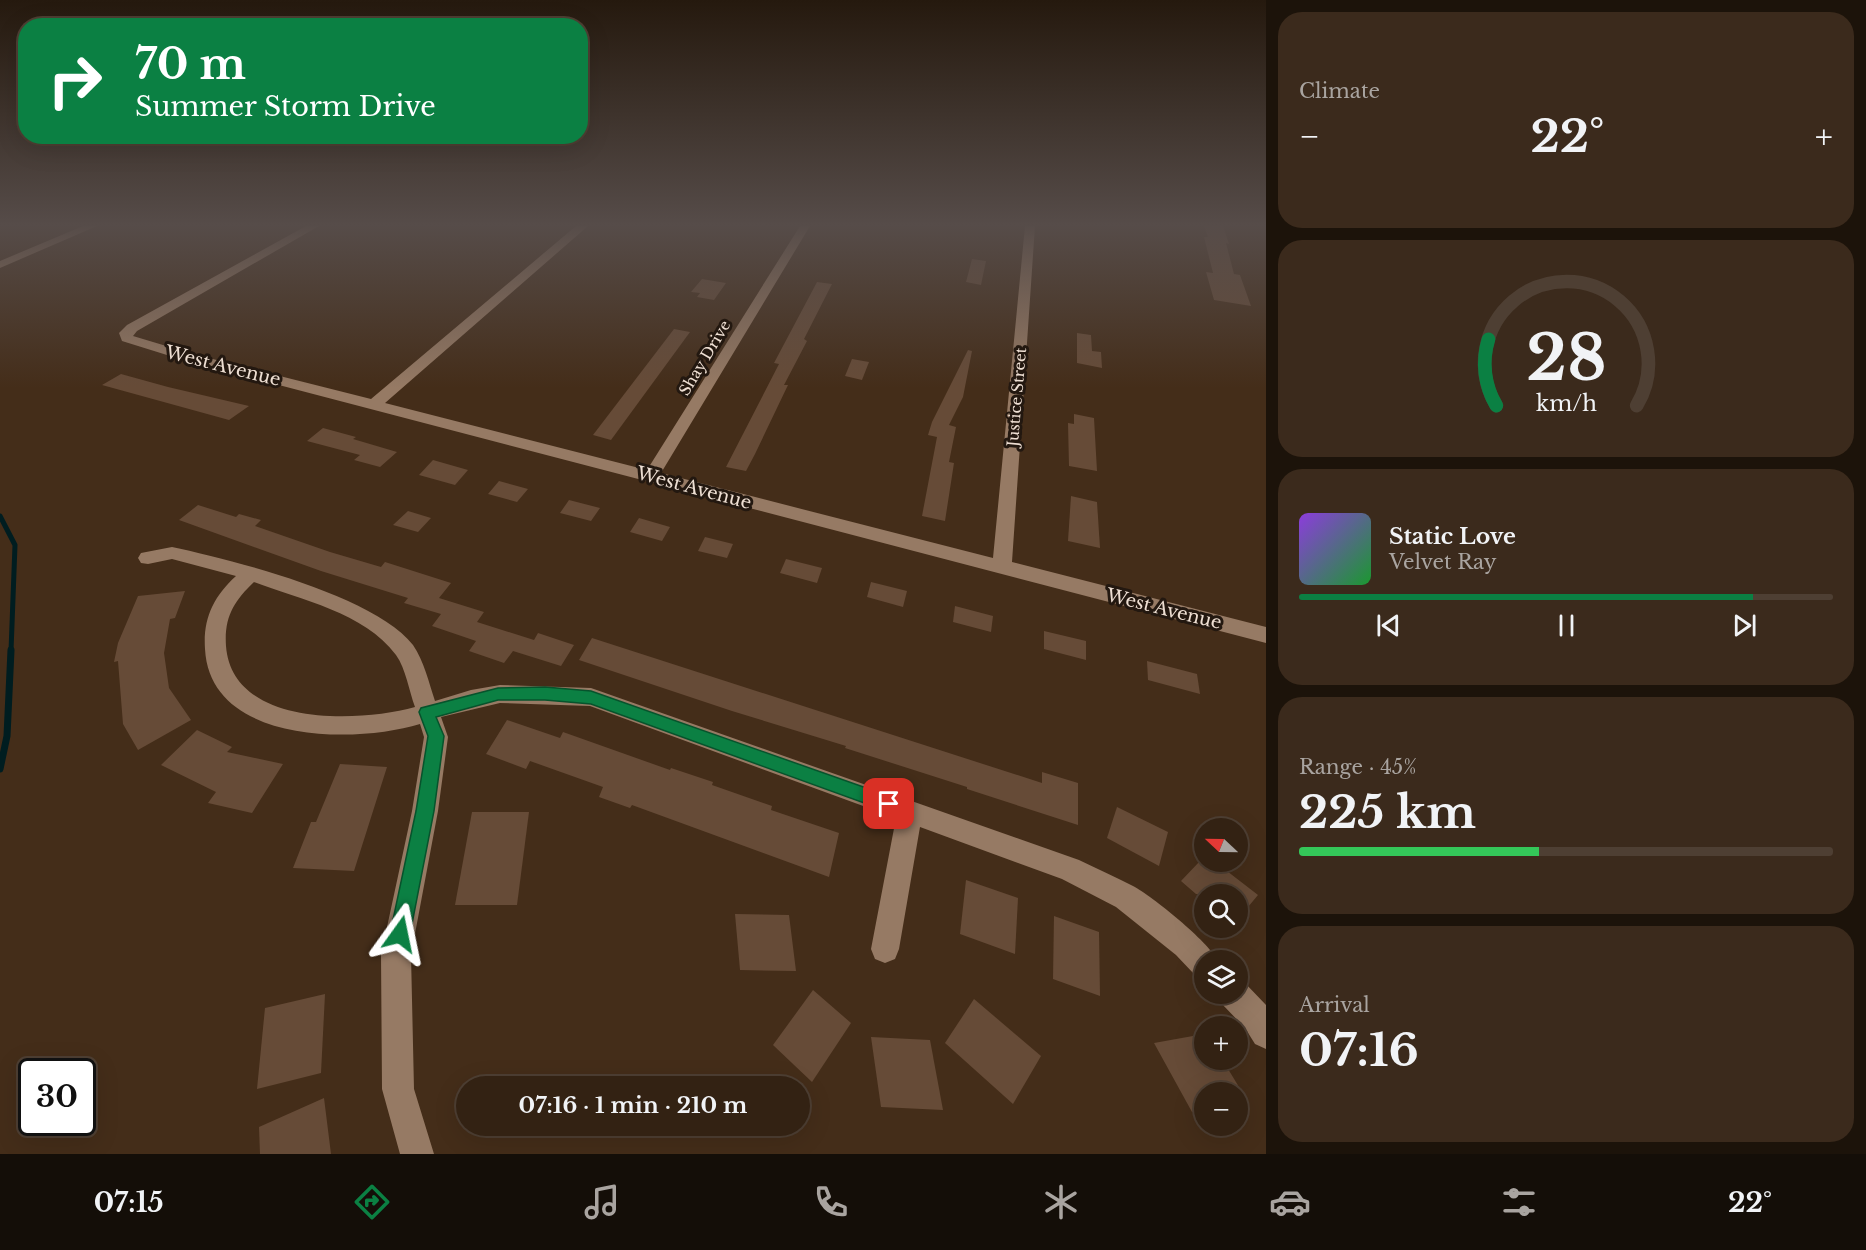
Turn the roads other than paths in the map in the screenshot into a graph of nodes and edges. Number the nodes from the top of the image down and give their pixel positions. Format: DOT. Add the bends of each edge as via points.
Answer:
graph roads {
  1 [pos="219,280"];
  2 [pos="520,280"];
  3 [pos="772,280"];
  4 [pos="1026,280"];
  5 [pos="374,405"];
  6 [pos="651,476"];
  7 [pos="148,558"];
  8 [pos="1002,567"];
  9 [pos="251,574"];
  10 [pos="1266,635"];
  11 [pos="427,712"];
  12 [pos="910,812"];
  13 [pos="885,948"];
  14 [pos="1194,953"];
  15 [pos="1244,1004"];
  16 [pos="1266,1033"];
  17 [pos="417,1154"];
  1 -- 5 [label="street, West Avenue" via="126,333 128,338"];
  2 -- 5 [label="street"];
  3 -- 6 [label="street, Shay Drive"];
  4 -- 8 [label="street, Justice Street"];
  5 -- 6 [label="street, West Avenue"];
  6 -- 8 [label="street, West Avenue"];
  7 -- 9 [label="street" via="172,553"];
  8 -- 10 [label="street, West Avenue"];
  9 -- 11 [label="street" via="352,610 387,633 405,651"];
  9 -- 11 [label="street" via="229,593 216,614 218,672 243,701 270,715 344,726 381,724"];
  11 -- 12 [label="street" via="498,694 591,697"];
  11 -- 17 [label="street" via="436,736 396,955 398,1089"];
  12 -- 13 [label="street"];
  12 -- 14 [label="street" via="1069,869 1126,897"];
  15 -- 16 [label="street"];
}
